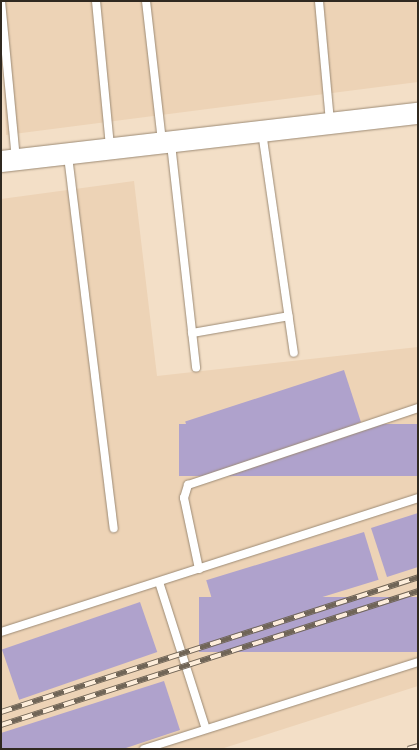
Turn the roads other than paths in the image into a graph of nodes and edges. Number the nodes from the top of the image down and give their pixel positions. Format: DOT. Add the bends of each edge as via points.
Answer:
graph roads {
  1 [pos="1,1"];
  2 [pos="96,1"];
  3 [pos="146,1"];
  4 [pos="319,1"];
  5 [pos="418,113"];
  6 [pos="330,123"];
  7 [pos="262,131"];
  8 [pos="166,142"];
  9 [pos="110,148"];
  10 [pos="68,154"];
  11 [pos="8,161"];
  12 [pos="289,316"];
  13 [pos="192,333"];
  14 [pos="294,353"];
  15 [pos="196,368"];
  16 [pos="418,408"];
  17 [pos="418,498"];
  18 [pos="114,528"];
  19 [pos="199,570"];
  20 [pos="159,582"];
  21 [pos="1,632"];
  22 [pos="418,662"];
  23 [pos="206,729"];
  24 [pos="144,749"];
  1 -- 11 [label="lane"];
  2 -- 9 [label="lane"];
  3 -- 8 [label="lane"];
  4 -- 6 [label="lane"];
  5 -- 6 [label="main road"];
  6 -- 7 [label="main road"];
  7 -- 8 [label="main road"];
  7 -- 12 [label="lane"];
  8 -- 9 [label="main road"];
  8 -- 13 [label="lane"];
  9 -- 10 [label="main road"];
  10 -- 11 [label="main road"];
  10 -- 18 [label="lane"];
  12 -- 13 [label="lane"];
  12 -- 14 [label="lane"];
  13 -- 15 [label="lane"];
  16 -- 19 [label="lane" via="188,485 184,498"];
  17 -- 19 [label="lane"];
  19 -- 20 [label="lane"];
  20 -- 21 [label="lane"];
  20 -- 23 [label="lane"];
  22 -- 23 [label="lane"];
  23 -- 24 [label="lane"];
}
